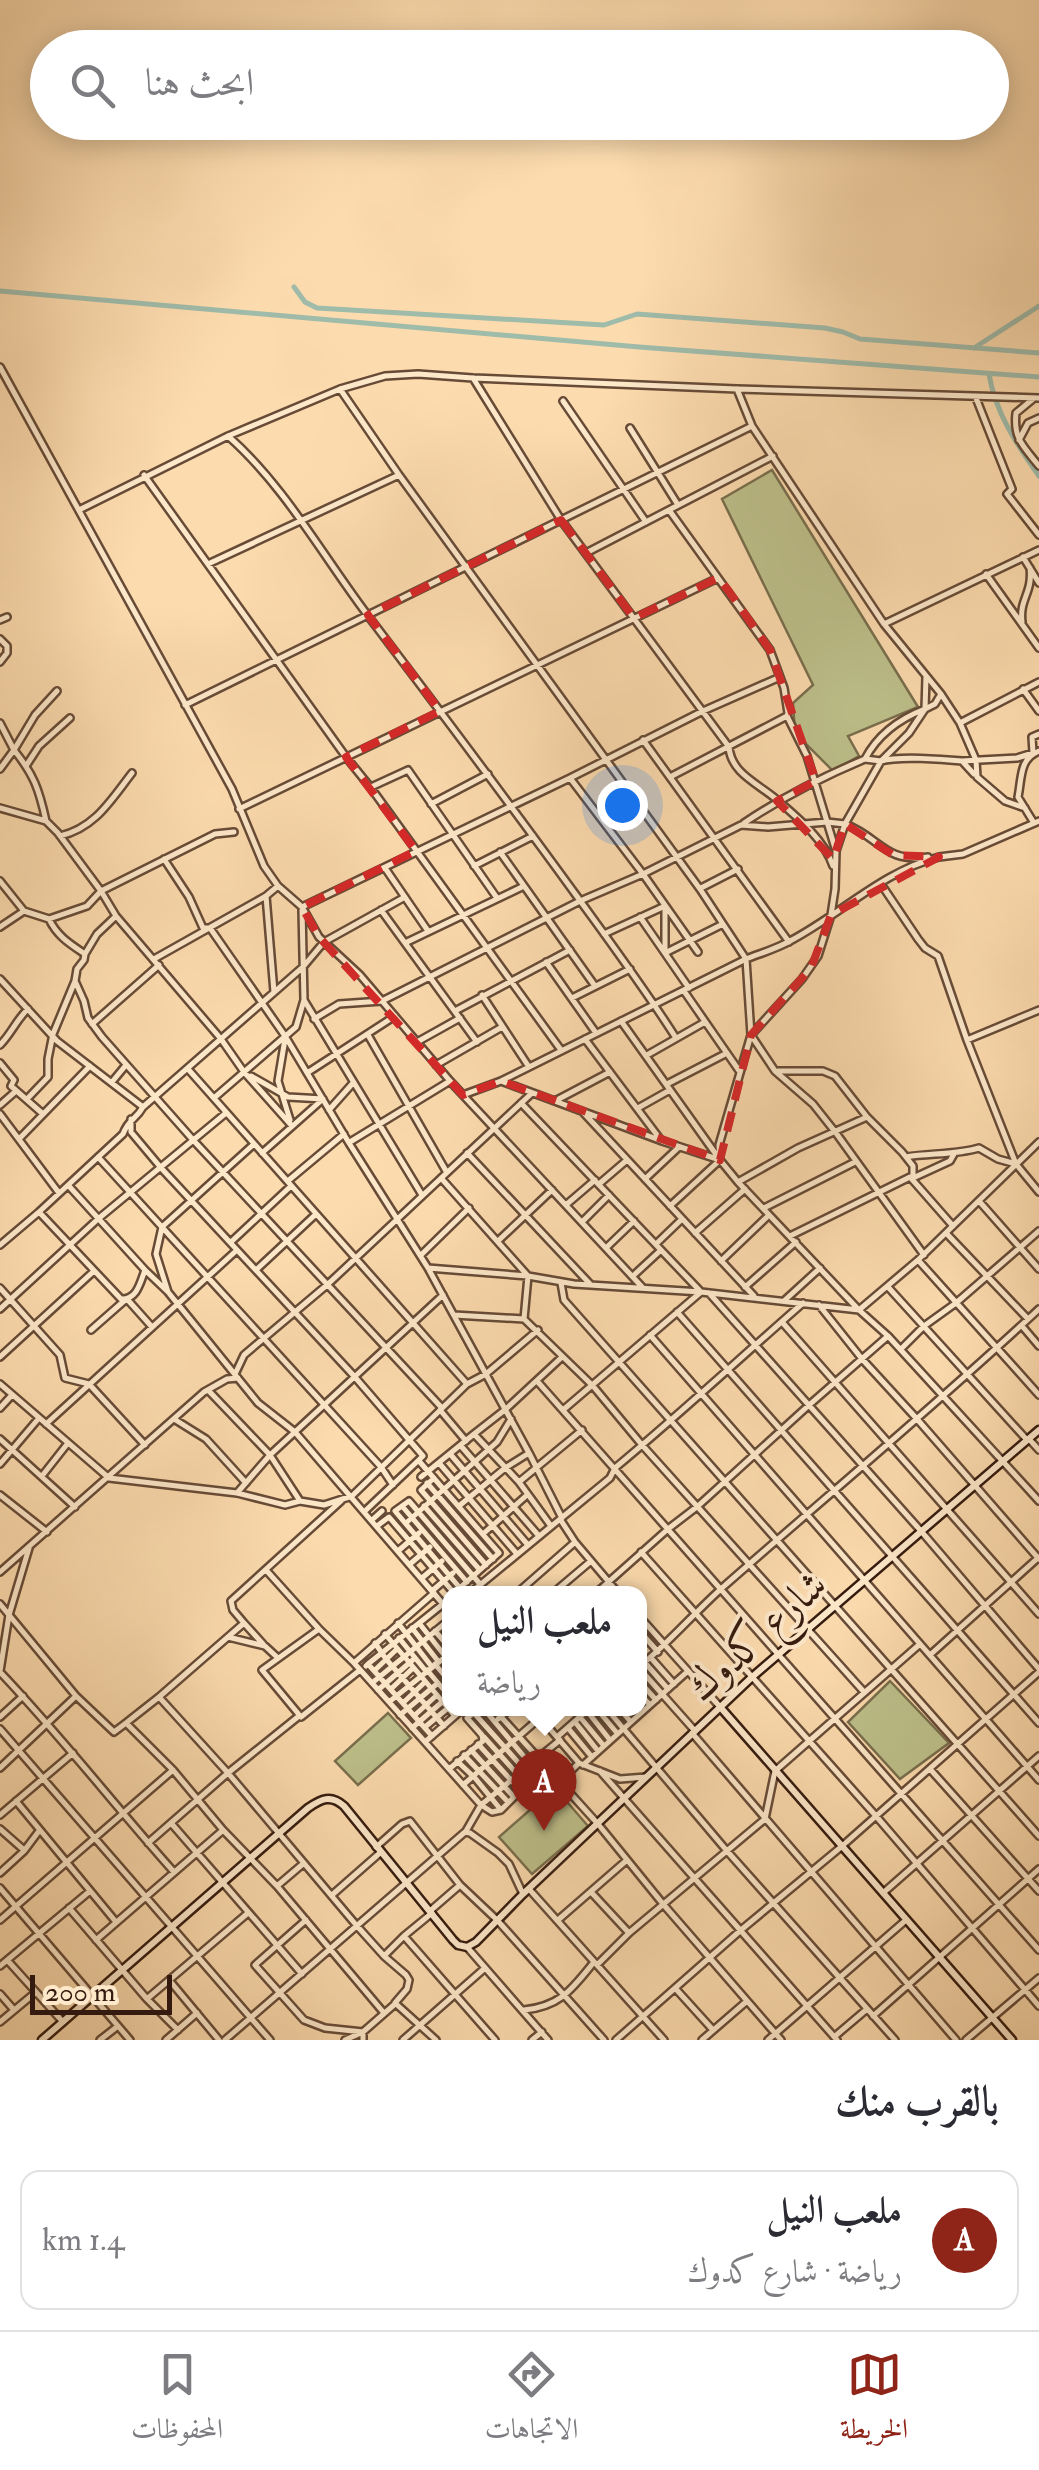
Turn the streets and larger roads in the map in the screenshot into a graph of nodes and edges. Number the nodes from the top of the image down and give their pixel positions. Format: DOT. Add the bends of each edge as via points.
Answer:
graph roads {
  1 [pos="0,367"];
  2 [pos="473,378"];
  3 [pos="340,389"];
  4 [pos="737,389"];
  5 [pos="976,398"];
  6 [pos="1036,398"];
  7 [pos="563,401"];
  8 [pos="1039,418"];
  9 [pos="752,426"];
  10 [pos="630,428"];
  11 [pos="228,436"];
  12 [pos="1018,440"];
  13 [pos="773,456"];
  14 [pos="1039,466"];
  15 [pos="658,473"];
  16 [pos="144,476"];
  17 [pos="399,476"];
  18 [pos="624,489"];
  19 [pos="678,505"];
  20 [pos="80,510"];
  21 [pos="669,510"];
  22 [pos="561,520"];
  23 [pos="301,522"];
  24 [pos="646,522"];
  25 [pos="1039,536"];
  26 [pos="1039,550"];
  27 [pos="586,553"];
  28 [pos="1023,557"];
  29 [pos="208,564"];
  30 [pos="465,567"];
  31 [pos="1030,568"];
  32 [pos="986,574"];
  33 [pos="718,578"];
  34 [pos="1039,584"];
  35 [pos="368,615"];
  36 [pos="634,618"];
  37 [pos="884,624"];
  38 [pos="1022,625"];
  39 [pos="0,639"];
  40 [pos="1039,648"];
  41 [pos="277,660"];
  42 [pos="0,662"];
  43 [pos="537,664"];
  44 [pos="926,676"];
  45 [pos="780,677"];
  46 [pos="1039,682"];
  47 [pos="1023,690"];
  48 [pos="57,691"];
  49 [pos="941,694"];
  50 [pos="184,706"];
  51 [pos="925,709"];
  52 [pos="703,710"];
  53 [pos="1039,710"];
  54 [pos="440,711"];
  55 [pos="787,716"];
  56 [pos="70,718"];
  57 [pos="960,723"];
  58 [pos="1,727"];
  59 [pos="1039,734"];
  60 [pos="643,740"];
  61 [pos="729,747"];
  62 [pos="14,750"];
  63 [pos="1036,752"];
  64 [pos="346,756"];
  65 [pos="865,759"];
  66 [pos="606,760"];
  67 [pos="976,760"];
  68 [pos="881,761"];
  69 [pos="962,761"];
  70 [pos="26,766"];
  71 [pos="0,769"];
  72 [pos="132,773"];
  73 [pos="488,774"];
  74 [pos="976,776"];
  75 [pos="670,777"];
  76 [pos="570,778"];
  77 [pos="816,781"];
  78 [pos="371,788"];
  79 [pos="778,801"];
  80 [pos="431,804"];
  81 [pos="511,806"];
  82 [pos="0,808"];
  83 [pos="1025,808"];
  84 [pos="240,809"];
  85 [pos="46,821"];
  86 [pos="827,822"];
  87 [pos="1036,822"];
  88 [pos="845,824"];
  89 [pos="742,825"];
  90 [pos="804,825"];
  91 [pos="234,832"];
  92 [pos="451,834"];
  93 [pos="60,836"];
  94 [pos="533,836"];
  95 [pos="714,838"];
  96 [pos="416,851"];
  97 [pos="836,851"];
  98 [pos="500,852"];
  99 [pos="676,856"];
  100 [pos="939,857"];
  101 [pos="164,859"];
  102 [pos="474,866"];
  103 [pos="384,867"];
  104 [pos="738,869"];
  105 [pos="643,874"];
  106 [pos="835,874"];
  107 [pos="0,881"];
  108 [pos="880,884"];
  109 [pos="524,885"];
  110 [pos="278,886"];
  111 [pos="700,888"];
  112 [pos="102,891"];
  113 [pos="266,896"];
  114 [pos="405,897"];
  115 [pos="497,898"];
  116 [pos="580,901"];
  117 [pos="665,906"];
  118 [pos="302,907"];
  119 [pos="380,910"];
  120 [pos="24,911"];
  121 [pos="463,915"];
  122 [pos="831,915"];
  123 [pos="116,916"];
  124 [pos="640,917"];
  125 [pos="546,918"];
  126 [pos="49,920"];
  127 [pos="723,924"];
  128 [pos="0,927"];
  129 [pos="210,928"];
  130 [pos="428,931"];
  131 [pos="604,934"];
  132 [pos="690,941"];
  133 [pos="324,942"];
  134 [pos="789,942"];
  135 [pos="405,943"];
  136 [pos="487,948"];
  137 [pos="570,950"];
  138 [pos="698,952"];
  139 [pos="665,953"];
  140 [pos="85,954"];
  141 [pos="746,959"];
  142 [pos="157,962"];
  143 [pos="546,962"];
  144 [pos="303,967"];
  145 [pos="630,969"];
  146 [pos="430,977"];
  147 [pos="0,978"];
  148 [pos="512,980"];
  149 [pos="76,981"];
  150 [pos="595,986"];
  151 [pos="686,989"];
  152 [pos="274,992"];
  153 [pos="482,995"];
  154 [pos="572,998"];
  155 [pos="304,1000"];
  156 [pos="382,1001"];
  157 [pos="263,1004"];
  158 [pos="655,1005"];
  159 [pos="28,1009"];
  160 [pos="1039,1010"];
  161 [pos="455,1011"];
  162 [pos="395,1016"];
  163 [pos="460,1018"];
  164 [pos="314,1020"];
  165 [pos="622,1021"];
  166 [pos="705,1022"];
  167 [pos="92,1024"];
  168 [pos="502,1027"];
  169 [pos="596,1033"];
  170 [pos="53,1034"];
  171 [pos="751,1034"];
  172 [pos="368,1035"];
  173 [pos="285,1036"];
  174 [pos="676,1038"];
  175 [pos="221,1039"];
  176 [pos="585,1039"];
  177 [pos="968,1040"];
  178 [pos="416,1042"];
  179 [pos="477,1042"];
  180 [pos="0,1045"];
  181 [pos="561,1050"];
  182 [pos="727,1053"];
  183 [pos="335,1054"];
  184 [pos="646,1056"];
  185 [pos="0,1063"];
  186 [pos="126,1065"];
  187 [pos="436,1065"];
  188 [pos="91,1066"];
  189 [pos="529,1067"];
  190 [pos="188,1069"];
  191 [pos="775,1071"];
  192 [pos="244,1072"];
  193 [pos="610,1072"];
  194 [pos="740,1072"];
  195 [pos="307,1073"];
  196 [pos="450,1081"];
  197 [pos="501,1081"];
  198 [pos="112,1082"];
  199 [pos="353,1083"];
  200 [pos="668,1087"];
  201 [pos="16,1091"];
  202 [pos="532,1093"];
  203 [pos="282,1094"];
  204 [pos="463,1096"];
  205 [pos="156,1097"];
  206 [pos="214,1098"];
  207 [pos="27,1099"];
  208 [pos="323,1099"];
  209 [pos="554,1101"];
  210 [pos="521,1103"];
  211 [pos="0,1105"];
  212 [pos="409,1106"];
  213 [pos="143,1108"];
  214 [pos="637,1108"];
  215 [pos="329,1110"];
  216 [pos="582,1111"];
  217 [pos="226,1113"];
  218 [pos="0,1114"];
  219 [pos="43,1114"];
  220 [pos="867,1117"];
  221 [pos="132,1119"];
  222 [pos="379,1124"];
  223 [pos="292,1126"];
  224 [pos="494,1128"];
  225 [pos="836,1133"];
  226 [pos="344,1134"];
  227 [pos="19,1139"];
  228 [pos="194,1141"];
  229 [pos="662,1141"];
  230 [pos="1039,1142"];
  231 [pos="349,1143"];
  232 [pos="254,1144"];
  233 [pos="679,1146"];
  234 [pos="262,1153"];
  235 [pos="467,1153"];
  236 [pos="954,1154"];
  237 [pos="98,1157"];
  238 [pos="906,1157"];
  239 [pos="627,1160"];
  240 [pos="720,1160"];
  241 [pos="855,1162"];
  242 [pos="1016,1164"];
  243 [pos="162,1169"];
  244 [pos="223,1172"];
  245 [pos="446,1172"];
  246 [pos="440,1178"];
  247 [pos="913,1178"];
  248 [pos="645,1180"];
  249 [pos="597,1182"];
  250 [pos="738,1182"];
  251 [pos="290,1184"];
  252 [pos="68,1185"];
  253 [pos="745,1189"];
  254 [pos="552,1190"];
  255 [pos="876,1192"];
  256 [pos="1039,1192"];
  257 [pos="59,1193"];
  258 [pos="131,1194"];
  259 [pos="422,1195"];
  260 [pos="609,1195"];
  261 [pos="191,1200"];
  262 [pos="979,1201"];
  263 [pos="566,1205"];
  264 [pos="670,1206"];
  265 [pos="469,1208"];
  266 [pos="763,1208"];
  267 [pos="40,1212"];
  268 [pos="262,1213"];
  269 [pos="316,1214"];
  270 [pos="769,1214"];
  271 [pos="524,1215"];
  272 [pos="398,1218"];
  273 [pos="98,1219"];
  274 [pos="682,1219"];
  275 [pos="634,1221"];
  276 [pos="582,1222"];
  277 [pos="162,1226"];
  278 [pos="953,1226"];
  279 [pos="1039,1231"];
  280 [pos="695,1233"];
  281 [pos="946,1233"];
  282 [pos="790,1236"];
  283 [pos="498,1240"];
  284 [pos="1,1241"];
  285 [pos="287,1241"];
  286 [pos="230,1242"];
  287 [pos="796,1242"];
  288 [pos="70,1246"];
  289 [pos="658,1247"];
  290 [pos="606,1248"];
  291 [pos="1020,1248"];
  292 [pos="237,1250"];
  293 [pos="420,1255"];
  294 [pos="355,1258"];
  295 [pos="921,1258"];
  296 [pos="721,1260"];
  297 [pos="428,1268"];
  298 [pos="820,1268"];
  299 [pos="1039,1269"];
  300 [pos="144,1270"];
  301 [pos="256,1270"];
  302 [pos="94,1271"];
  303 [pos="528,1276"];
  304 [pos="633,1276"];
  305 [pos="988,1276"];
  306 [pos="207,1277"];
  307 [pos="561,1283"];
  308 [pos="590,1284"];
  309 [pos="328,1285"];
  310 [pos="745,1286"];
  311 [pos="887,1286"];
  312 [pos="0,1288"];
  313 [pos="644,1288"];
  314 [pos="168,1292"];
  315 [pos="705,1293"];
  316 [pos="443,1295"];
  317 [pos="756,1298"];
  318 [pos="10,1299"];
  319 [pos="126,1300"];
  320 [pos="784,1301"];
  321 [pos="804,1303"];
  322 [pos="177,1304"];
  323 [pos="956,1304"];
  324 [pos="818,1305"];
  325 [pos="0,1309"];
  326 [pos="1039,1309"];
  327 [pos="859,1310"];
  328 [pos="295,1311"];
  329 [pos="678,1312"];
  330 [pos="454,1315"];
  331 [pos="524,1319"];
  332 [pos="1028,1319"];
  333 [pos="412,1322"];
  334 [pos="782,1322"];
  335 [pos="34,1325"];
  336 [pos="1022,1325"];
  337 [pos="924,1326"];
  338 [pos="152,1327"];
  339 [pos="91,1330"];
  340 [pos="538,1330"];
  341 [pos="650,1336"];
  342 [pos="888,1336"];
  343 [pos="263,1340"];
  344 [pos="754,1346"];
  345 [pos="1039,1346"];
  346 [pos="385,1347"];
  347 [pos="998,1348"];
  348 [pos="900,1350"];
  349 [pos="0,1356"];
  350 [pos="562,1357"];
  351 [pos="862,1360"];
  352 [pos="619,1362"];
  353 [pos="727,1370"];
  354 [pos="486,1374"];
  355 [pos="237,1375"];
  356 [pos="968,1375"];
  357 [pos="354,1376"];
  358 [pos="536,1381"];
  359 [pos="835,1382"];
  360 [pos="0,1384"];
  361 [pos="90,1384"];
  362 [pos="467,1384"];
  363 [pos="593,1386"];
  364 [pos="208,1390"];
  365 [pos="700,1393"];
  366 [pos="12,1394"];
  367 [pos="1039,1395"];
  368 [pos="942,1398"];
  369 [pos="323,1404"];
  370 [pos="808,1406"];
  371 [pos="0,1408"];
  372 [pos="441,1409"];
  373 [pos="506,1409"];
  374 [pos="563,1410"];
  375 [pos="39,1418"];
  376 [pos="174,1419"];
  377 [pos="511,1419"];
  378 [pos="917,1419"];
  379 [pos="671,1421"];
  380 [pos="46,1424"];
  381 [pos="582,1430"];
  382 [pos="780,1430"];
  383 [pos="1039,1430"];
  384 [pos="295,1432"];
  385 [pos="474,1434"];
  386 [pos="0,1439"];
  387 [pos="409,1440"];
  388 [pos="1028,1440"];
  389 [pos="68,1443"];
  390 [pos="463,1443"];
  391 [pos="889,1444"];
  392 [pos="145,1445"];
  393 [pos="642,1445"];
  394 [pos="12,1450"];
  395 [pos="488,1450"];
  396 [pos="1039,1450"];
  397 [pos="529,1452"];
  398 [pos="451,1454"];
  399 [pos="270,1455"];
  400 [pos="754,1456"];
  401 [pos="419,1461"];
  402 [pos="1003,1461"];
  403 [pos="475,1462"];
  404 [pos="439,1463"];
  405 [pos="0,1464"];
  406 [pos="381,1467"];
  407 [pos="864,1467"];
  408 [pos="505,1468"];
  409 [pos="537,1468"];
  410 [pos="614,1468"];
  411 [pos="428,1471"];
  412 [pos="465,1471"];
  413 [pos="41,1476"];
  414 [pos="421,1477"];
  415 [pos="108,1478"];
  416 [pos="434,1478"];
  417 [pos="453,1480"];
  418 [pos="491,1480"];
  419 [pos="519,1482"];
  420 [pos="724,1482"];
  421 [pos="246,1483"];
  422 [pos="393,1484"];
  423 [pos="427,1484"];
  424 [pos="974,1486"];
  425 [pos="444,1489"];
  426 [pos="480,1489"];
  427 [pos="834,1491"];
  428 [pos="238,1493"];
  429 [pos="437,1494"];
  430 [pos="0,1495"];
  431 [pos="528,1495"];
  432 [pos="348,1497"];
  433 [pos="469,1498"];
  434 [pos="300,1501"];
  435 [pos="1039,1502"];
  436 [pos="426,1503"];
  437 [pos="457,1504"];
  438 [pos="402,1506"];
  439 [pos="514,1506"];
  440 [pos="698,1506"];
  441 [pos="75,1507"];
  442 [pos="448,1508"];
  443 [pos="948,1508"];
  444 [pos="364,1511"];
  445 [pos="382,1511"];
  446 [pos="418,1511"];
  447 [pos="439,1516"];
  448 [pos="467,1516"];
  449 [pos="504,1516"];
  450 [pos="806,1516"];
  451 [pos="411,1517"];
  452 [pos="561,1519"];
  453 [pos="460,1522"];
  454 [pos="375,1523"];
  455 [pos="406,1523"];
  456 [pos="429,1524"];
  457 [pos="493,1525"];
  458 [pos="552,1526"];
  459 [pos="668,1528"];
  460 [pos="422,1530"];
  461 [pos="450,1530"];
  462 [pos="47,1532"];
  463 [pos="481,1532"];
  464 [pos="921,1532"];
  465 [pos="472,1535"];
  466 [pos="416,1536"];
  467 [pos="538,1536"];
  468 [pos="441,1538"];
  469 [pos="778,1540"];
  470 [pos="409,1541"];
  471 [pos="490,1542"];
  472 [pos="575,1542"];
  473 [pos="434,1543"];
  474 [pos="462,1543"];
  475 [pos="528,1545"];
  476 [pos="29,1547"];
  477 [pos="483,1548"];
  478 [pos="428,1549"];
  479 [pos="398,1551"];
  480 [pos="453,1552"];
  481 [pos="641,1552"];
  482 [pos="499,1553"];
  483 [pos="476,1554"];
  484 [pos="517,1554"];
  485 [pos="421,1555"];
  486 [pos="892,1556"];
  487 [pos="1039,1558"];
  488 [pos="470,1559"];
  489 [pos="492,1559"];
  490 [pos="443,1560"];
  491 [pos="591,1561"];
  492 [pos="506,1562"];
  493 [pos="410,1564"];
  494 [pos="463,1564"];
  495 [pos="486,1564"];
  496 [pos="750,1564"];
  497 [pos="433,1569"];
  498 [pos="266,1570"];
  499 [pos="480,1570"];
  500 [pos="0,1572"];
  501 [pos="454,1573"];
  502 [pos="473,1576"];
  503 [pos="422,1578"];
  504 [pos="864,1580"];
  505 [pos="444,1581"];
  506 [pos="1012,1581"];
  507 [pos="467,1582"];
  508 [pos="609,1582"];
  509 [pos="480,1584"];
  510 [pos="448,1586"];
  511 [pos="461,1586"];
  512 [pos="466,1586"];
  513 [pos="475,1586"];
  514 [pos="525,1586"];
  515 [pos="561,1586"];
  516 [pos="604,1586"];
  517 [pos="612,1586"];
  518 [pos="722,1589"];
  519 [pos="433,1592"];
  520 [pos="442,1603"];
  521 [pos="0,1604"];
  522 [pos="442,1605"];
  523 [pos="836,1606"];
  524 [pos="985,1606"];
  525 [pos="694,1613"];
  526 [pos="1039,1614"];
  527 [pos="9,1616"];
  528 [pos="244,1623"];
  529 [pos="419,1623"];
  530 [pos="398,1624"];
  531 [pos="442,1625"];
  532 [pos="647,1625"];
  533 [pos="412,1628"];
  534 [pos="319,1629"];
  535 [pos="436,1630"];
  536 [pos="808,1630"];
  537 [pos="957,1630"];
  538 [pos="385,1634"];
  539 [pos="402,1636"];
  540 [pos="428,1636"];
  541 [pos="228,1637"];
  542 [pos="647,1640"];
  543 [pos="442,1641"];
  544 [pos="418,1643"];
  545 [pos="375,1644"];
  546 [pos="920,1644"];
  547 [pos="265,1646"];
  548 [pos="395,1646"];
  549 [pos="665,1646"];
  550 [pos="442,1647"];
  551 [pos="368,1649"];
  552 [pos="658,1652"];
  553 [pos="406,1654"];
  554 [pos="779,1655"];
  555 [pos="930,1655"];
  556 [pos="381,1656"];
  557 [pos="442,1657"];
  558 [pos="278,1658"];
  559 [pos="647,1661"];
  560 [pos="354,1663"];
  561 [pos="412,1663"];
  562 [pos="392,1666"];
  563 [pos="365,1667"];
  564 [pos="647,1667"];
  565 [pos="430,1668"];
  566 [pos="892,1668"];
  567 [pos="688,1671"];
  568 [pos="1039,1671"];
  569 [pos="0,1672"];
  570 [pos="377,1673"];
  571 [pos="647,1675"];
  572 [pos="400,1676"];
  573 [pos="442,1676"];
  574 [pos="752,1678"];
  575 [pos="426,1682"];
  576 [pos="372,1683"];
  577 [pos="438,1683"];
  578 [pos="408,1685"];
  579 [pos="388,1686"];
  580 [pos="671,1686"];
  581 [pos="431,1688"];
  582 [pos="442,1688"];
  583 [pos="647,1689"];
  584 [pos="378,1690"];
  585 [pos="414,1692"];
  586 [pos="864,1692"];
  587 [pos="1014,1694"];
  588 [pos="397,1695"];
  589 [pos="436,1695"];
  590 [pos="23,1696"];
  591 [pos="76,1696"];
  592 [pos="159,1696"];
  593 [pos="647,1696"];
  594 [pos="420,1698"];
  595 [pos="656,1700"];
  596 [pos="442,1701"];
  597 [pos="389,1702"];
  598 [pos="406,1705"];
  599 [pos="425,1705"];
  600 [pos="647,1705"];
  601 [pos="720,1708"];
  602 [pos="431,1711"];
  603 [pos="442,1713"];
  604 [pos="400,1715"];
  605 [pos="300,1716"];
  606 [pos="455,1716"];
  607 [pos="470,1716"];
  608 [pos="480,1716"];
  609 [pos="490,1716"];
  610 [pos="496,1716"];
  611 [pos="502,1716"];
  612 [pos="582,1716"];
  613 [pos="587,1716"];
  614 [pos="587,1716"];
  615 [pos="591,1716"];
  616 [pos="611,1716"];
  617 [pos="629,1716"];
  618 [pos="633,1716"];
  619 [pos="637,1716"];
  620 [pos="0,1717"];
  621 [pos="437,1718"];
  622 [pos="467,1718"];
  623 [pos="540,1718"];
  624 [pos="835,1718"];
  625 [pos="986,1719"];
  626 [pos="497,1720"];
  627 [pos="634,1720"];
  628 [pos="420,1721"];
  629 [pos="48,1723"];
  630 [pos="126,1723"];
  631 [pos="1039,1724"];
  632 [pos="444,1726"];
  633 [pos="412,1728"];
  634 [pos="568,1728"];
  635 [pos="0,1729"];
  636 [pos="483,1732"];
  637 [pos="620,1732"];
  638 [pos="693,1732"];
  639 [pos="432,1736"];
  640 [pos="558,1739"];
  641 [pos="515,1740"];
  642 [pos="425,1742"];
  643 [pos="809,1742"];
  644 [pos="478,1744"];
  645 [pos="958,1744"];
  646 [pos="604,1746"];
  647 [pos="471,1750"];
  648 [pos="19,1751"];
  649 [pos="502,1751"];
  650 [pos="74,1752"];
  651 [pos="464,1755"];
  652 [pos="1039,1756"];
  653 [pos="592,1757"];
  654 [pos="537,1759"];
  655 [pos="492,1760"];
  656 [pos="457,1761"];
  657 [pos="530,1764"];
  658 [pos="581,1764"];
  659 [pos="1026,1766"];
  660 [pos="0,1768"];
  661 [pos="482,1768"];
  662 [pos="656,1768"];
  663 [pos="930,1768"];
  664 [pos="449,1769"];
  665 [pos="173,1770"];
  666 [pos="600,1771"];
  667 [pos="775,1771"];
  668 [pos="521,1772"];
  669 [pos="228,1773"];
  670 [pos="471,1777"];
  671 [pos="646,1777"];
  672 [pos="43,1778"];
  673 [pos="532,1778"];
  674 [pos="511,1780"];
  675 [pos="1039,1780"];
  676 [pos="559,1782"];
  677 [pos="463,1785"];
  678 [pos="500,1789"];
  679 [pos="520,1790"];
  680 [pos="998,1791"];
  681 [pos="902,1793"];
  682 [pos="513,1796"];
  683 [pos="490,1797"];
  684 [pos="625,1797"];
  685 [pos="197,1800"];
  686 [pos="16,1801"];
  687 [pos="508,1802"];
  688 [pos="481,1805"];
  689 [pos="500,1810"];
  690 [pos="122,1814"];
  691 [pos="0,1815"];
  692 [pos="971,1815"];
  693 [pos="876,1816"];
  694 [pos="765,1819"];
  695 [pos="172,1822"];
  696 [pos="598,1824"];
  697 [pos="0,1829"];
  698 [pos="223,1830"];
  699 [pos="39,1831"];
  700 [pos="465,1832"];
  701 [pos="280,1834"];
  702 [pos="1039,1836"];
  703 [pos="95,1838"];
  704 [pos="942,1840"];
  705 [pos="148,1843"];
  706 [pos="841,1847"];
  707 [pos="378,1850"];
  708 [pos="727,1850"];
  709 [pos="24,1851"];
  710 [pos="197,1852"];
  711 [pos="438,1854"];
  712 [pos="250,1859"];
  713 [pos="627,1860"];
  714 [pos="66,1863"];
  715 [pos="304,1863"];
  716 [pos="916,1864"];
  717 [pos="1039,1869"];
  718 [pos="0,1872"];
  719 [pos="174,1872"];
  720 [pos="811,1872"];
  721 [pos="695,1878"];
  722 [pos="1028,1879"];
  723 [pos="408,1882"];
  724 [pos="222,1884"];
  725 [pos="460,1885"];
  726 [pos="277,1886"];
  727 [pos="0,1888"];
  728 [pos="90,1891"];
  729 [pos="526,1891"];
  730 [pos="1039,1891"];
  731 [pos="591,1892"];
  732 [pos="882,1894"];
  733 [pos="332,1895"];
  734 [pos="146,1896"];
  735 [pos="774,1903"];
  736 [pos="664,1904"];
  737 [pos="1000,1904"];
  738 [pos="15,1907"];
  739 [pos="69,1908"];
  740 [pos="431,1912"];
  741 [pos="248,1913"];
  742 [pos="0,1920"];
  743 [pos="306,1920"];
  744 [pos="497,1920"];
  745 [pos="906,1920"];
  746 [pos="557,1921"];
  747 [pos="116,1922"];
  748 [pos="357,1926"];
  749 [pos="172,1927"];
  750 [pos="970,1928"];
  751 [pos="741,1930"];
  752 [pos="38,1933"];
  753 [pos="629,1933"];
  754 [pos="404,1936"];
  755 [pos="96,1940"];
  756 [pos="277,1946"];
  757 [pos="467,1947"];
  758 [pos="875,1947"];
  759 [pos="331,1949"];
  760 [pos="1039,1950"];
  761 [pos="198,1956"];
  762 [pos="384,1956"];
  763 [pos="938,1957"];
  764 [pos="709,1958"];
  765 [pos="8,1960"];
  766 [pos="594,1962"];
  767 [pos="0,1966"];
  768 [pos="485,1968"];
  769 [pos="122,1971"];
  770 [pos="302,1974"];
  771 [pos="840,1977"];
  772 [pos="1039,1978"];
  773 [pos="170,1982"];
  774 [pos="908,1986"];
  775 [pos="675,1988"];
  776 [pos="1026,1991"];
  777 [pos="36,1992"];
  778 [pos="454,1993"];
  779 [pos="0,1994"];
  780 [pos="279,1994"];
  781 [pos="566,1996"];
  782 [pos="94,1997"];
  783 [pos="147,1999"];
  784 [pos="747,2002"];
  785 [pos="395,2003"];
  786 [pos="808,2006"];
  787 [pos="1039,2006"];
  788 [pos="867,2009"];
  789 [pos="14,2010"];
  790 [pos="524,2010"];
  791 [pos="197,2013"];
  792 [pos="384,2014"];
  793 [pos="873,2016"];
  794 [pos="643,2017"];
  795 [pos="251,2018"];
  796 [pos="994,2019"];
  797 [pos="0,2022"];
  798 [pos="62,2022"];
  799 [pos="421,2024"];
  800 [pos="118,2026"];
  801 [pos="178,2030"];
  802 [pos="713,2030"];
  803 [pos="363,2032"];
  804 [pos="542,2032"];
  805 [pos="776,2034"];
  806 [pos="835,2038"];
  807 [pos="42,2040"];
  808 [pos="100,2040"];
  809 [pos="130,2040"];
  810 [pos="166,2040"];
  811 [pos="222,2040"];
  812 [pos="270,2040"];
  813 [pos="345,2040"];
  814 [pos="363,2040"];
  815 [pos="404,2040"];
  816 [pos="436,2040"];
  817 [pos="495,2040"];
  818 [pos="532,2040"];
  819 [pos="548,2040"];
  820 [pos="604,2040"];
  821 [pos="616,2040"];
  822 [pos="664,2040"];
  823 [pos="702,2040"];
  824 [pos="768,2040"];
  825 [pos="781,2040"];
  826 [pos="895,2040"];
  827 [pos="956,2040"];
  828 [pos="966,2040"];
  829 [pos="1012,2040"];
  1 -- 20 [label="street"];
  2 -- 3 [label="street" via="385,376"];
  2 -- 4 [label="street"];
  2 -- 22 [label="street"];
  3 -- 11 [label="street"];
  3 -- 17 [label="street"];
  4 -- 5 [label="street"];
  4 -- 9 [label="street"];
  5 -- 6 [label="street"];
  5 -- 25 [label="street" via="1012,489 1007,494"];
  6 -- 12 [label="street" via="1016,413"];
  7 -- 18 [label="street"];
  8 -- 12 [label="street"];
  9 -- 13 [label="street"];
  9 -- 15 [label="street"];
  10 -- 15 [label="street"];
  11 -- 16 [label="street"];
  11 -- 23 [label="street"];
  12 -- 14 [label="street"];
  13 -- 19 [label="street"];
  13 -- 37 [label="street"];
  15 -- 18 [label="street"];
  15 -- 19 [label="street"];
  16 -- 20 [label="street"];
  16 -- 29 [label="street"];
  17 -- 23 [label="street"];
  17 -- 30 [label="street"];
  18 -- 22 [label="street"];
  18 -- 24 [label="street"];
  19 -- 21 [label="street"];
  20 -- 50 [label="street"];
  21 -- 24 [label="street"];
  21 -- 33 [label="street"];
  22 -- 27 [label="street"];
  22 -- 30 [label="street"];
  23 -- 29 [label="street"];
  23 -- 35 [label="street"];
  24 -- 27 [label="street"];
  26 -- 28 [label="street"];
  27 -- 36 [label="street"];
  28 -- 31 [label="street"];
  28 -- 32 [label="street"];
  29 -- 41 [label="street"];
  30 -- 35 [label="street"];
  30 -- 43 [label="street"];
  31 -- 34 [label="street"];
  31 -- 38 [label="street"];
  32 -- 37 [label="street"];
  32 -- 38 [label="street"];
  33 -- 36 [label="street"];
  33 -- 45 [label="street" via="770,650"];
  35 -- 41 [label="street"];
  35 -- 54 [label="street"];
  36 -- 43 [label="street"];
  36 -- 52 [label="street"];
  37 -- 44 [label="street"];
  38 -- 40 [label="street"];
  39 -- 42 [label="street" via="7,646"];
  41 -- 50 [label="street"];
  41 -- 64 [label="street"];
  43 -- 54 [label="street"];
  43 -- 66 [label="street"];
  44 -- 49 [label="street"];
  44 -- 51 [label="street"];
  45 -- 52 [label="street"];
  45 -- 55 [label="street"];
  46 -- 47 [label="street"];
  47 -- 53 [label="street"];
  47 -- 57 [label="street"];
  48 -- 62 [label="street"];
  49 -- 51 [label="street"];
  49 -- 57 [label="street"];
  50 -- 84 [label="street"];
  51 -- 65 [label="street" via="893,725"];
  51 -- 68 [label="street"];
  52 -- 60 [label="street"];
  52 -- 61 [label="street"];
  54 -- 64 [label="street"];
  54 -- 73 [label="street"];
  55 -- 61 [label="street"];
  55 -- 77 [label="street"];
  56 -- 70 [label="street"];
  57 -- 67 [label="street"];
  58 -- 62 [label="street"];
  59 -- 63 [label="street" via="1032,737"];
  60 -- 66 [label="street"];
  60 -- 75 [label="street"];
  61 -- 75 [label="street"];
  61 -- 79 [label="street" via="741,773"];
  62 -- 70 [label="street"];
  62 -- 71 [label="street"];
  63 -- 67 [label="street"];
  63 -- 83 [label="street" via="1021,770 1018,797"];
  64 -- 78 [label="street"];
  64 -- 84 [label="street"];
  65 -- 68 [label="street"];
  65 -- 77 [label="street"];
  66 -- 76 [label="street"];
  66 -- 99 [label="street"];
  67 -- 69 [label="street"];
  67 -- 74 [label="street"];
  68 -- 69 [label="street"];
  68 -- 88 [label="street"];
  69 -- 74 [label="street"];
  70 -- 85 [label="street"];
  72 -- 93 [label="street" via="103,811 77,832"];
  73 -- 80 [label="street"];
  73 -- 81 [label="street"];
  74 -- 83 [label="street" via="1004,801"];
  75 -- 95 [label="street"];
  76 -- 81 [label="street"];
  76 -- 105 [label="street"];
  77 -- 79 [label="street"];
  77 -- 86 [label="street"];
  78 -- 80 [label="street" via="408,770"];
  78 -- 96 [label="street"];
  79 -- 89 [label="street"];
  79 -- 90 [label="street"];
  80 -- 92 [label="street"];
  81 -- 92 [label="street"];
  81 -- 94 [label="street"];
  82 -- 85 [label="street"];
  83 -- 87 [label="street"];
  84 -- 110 [label="street"];
  85 -- 93 [label="street"];
  86 -- 88 [label="street"];
  86 -- 90 [label="street"];
  86 -- 97 [label="street"];
  87 -- 100 [label="street" via="964,854"];
  88 -- 97 [label="street"];
  88 -- 100 [label="street" via="893,855"];
  89 -- 90 [label="street"];
  89 -- 95 [label="street"];
  90 -- 106 [label="street"];
  91 -- 101 [label="street"];
  92 -- 96 [label="street"];
  92 -- 102 [label="street"];
  93 -- 112 [label="street"];
  94 -- 98 [label="street"];
  94 -- 116 [label="street"];
  95 -- 99 [label="street"];
  95 -- 104 [label="street"];
  96 -- 103 [label="street"];
  96 -- 121 [label="street"];
  97 -- 106 [label="street"];
  98 -- 102 [label="street"];
  98 -- 109 [label="street"];
  99 -- 105 [label="street"];
  99 -- 111 [label="street"];
  100 -- 108 [label="street"];
  101 -- 112 [label="street"];
  101 -- 129 [label="street" via="203,928"];
  102 -- 115 [label="street"];
  103 -- 114 [label="street"];
  103 -- 118 [label="street"];
  104 -- 111 [label="street"];
  104 -- 134 [label="street"];
  105 -- 116 [label="street"];
  105 -- 117 [label="street"];
  106 -- 122 [label="street"];
  107 -- 120 [label="street"];
  108 -- 122 [label="street"];
  108 -- 177 [label="street" via="925,948 938,956"];
  109 -- 115 [label="street"];
  109 -- 125 [label="street"];
  110 -- 113 [label="street"];
  110 -- 118 [label="street"];
  111 -- 127 [label="street"];
  112 -- 123 [label="street"];
  112 -- 126 [label="street" via="87,906"];
  113 -- 129 [label="street"];
  113 -- 152 [label="street"];
  114 -- 119 [label="street"];
  114 -- 130 [label="street"];
  115 -- 121 [label="street"];
  116 -- 125 [label="street"];
  116 -- 131 [label="street"];
  117 -- 124 [label="street"];
  117 -- 132 [label="street"];
  117 -- 139 [label="street"];
  118 -- 133 [label="street"];
  118 -- 144 [label="street"];
  119 -- 133 [label="street"];
  119 -- 135 [label="street"];
  120 -- 126 [label="street"];
  120 -- 128 [label="street"];
  121 -- 130 [label="street"];
  121 -- 136 [label="street"];
  122 -- 134 [label="street"];
  122 -- 171 [label="street" via="811,968"];
  123 -- 140 [label="street"];
  123 -- 142 [label="street"];
  124 -- 131 [label="street"];
  124 -- 139 [label="street"];
  125 -- 136 [label="street"];
  125 -- 137 [label="street"];
  126 -- 140 [label="street"];
  127 -- 132 [label="street"];
  127 -- 141 [label="street"];
  129 -- 142 [label="street"];
  129 -- 157 [label="street"];
  130 -- 135 [label="street"];
  131 -- 145 [label="street"];
  132 -- 138 [label="street"];
  132 -- 139 [label="street"];
  133 -- 144 [label="street"];
  133 -- 156 [label="street"];
  134 -- 141 [label="street"];
  135 -- 146 [label="street"];
  136 -- 146 [label="street"];
  136 -- 148 [label="street"];
  137 -- 143 [label="street"];
  137 -- 150 [label="street"];
  139 -- 151 [label="street"];
  140 -- 149 [label="street"];
  141 -- 151 [label="street"];
  141 -- 171 [label="street"];
  142 -- 167 [label="street"];
  142 -- 175 [label="street"];
  143 -- 148 [label="street"];
  143 -- 154 [label="street"];
  144 -- 152 [label="street"];
  144 -- 155 [label="street"];
  145 -- 150 [label="street"];
  145 -- 158 [label="street"];
  146 -- 156 [label="street"];
  146 -- 161 [label="street"];
  147 -- 159 [label="street"];
  148 -- 153 [label="street"];
  148 -- 181 [label="street"];
  149 -- 167 [label="street"];
  149 -- 170 [label="street"];
  150 -- 154 [label="street"];
  151 -- 158 [label="street"];
  151 -- 166 [label="street"];
  152 -- 157 [label="street"];
  153 -- 161 [label="street"];
  153 -- 168 [label="street"];
  154 -- 169 [label="street"];
  155 -- 164 [label="street"];
  155 -- 173 [label="street" via="296,1027"];
  156 -- 162 [label="street"];
  156 -- 164 [label="street" via="339,1004"];
  157 -- 173 [label="street"];
  157 -- 175 [label="street"];
  158 -- 165 [label="street"];
  158 -- 174 [label="street"];
  159 -- 170 [label="street"];
  159 -- 180 [label="street"];
  160 -- 177 [label="street"];
  161 -- 163 [label="street"];
  162 -- 172 [label="street"];
  162 -- 178 [label="street"];
  163 -- 178 [label="street"];
  163 -- 179 [label="street"];
  164 -- 183 [label="street"];
  165 -- 169 [label="street"];
  165 -- 184 [label="street"];
  166 -- 174 [label="street"];
  166 -- 182 [label="street"];
  167 -- 186 [label="street"];
  168 -- 179 [label="street"];
  168 -- 189 [label="street"];
  169 -- 176 [label="street"];
  170 -- 188 [label="street"];
  170 -- 207 [label="street" via="48,1077"];
  171 -- 191 [label="street"];
  171 -- 194 [label="street"];
  172 -- 183 [label="street"];
  172 -- 212 [label="street"];
  173 -- 192 [label="street"];
  173 -- 195 [label="street"];
  173 -- 203 [label="street"];
  174 -- 184 [label="street"];
  175 -- 190 [label="street"];
  175 -- 192 [label="street"];
  176 -- 181 [label="street"];
  176 -- 193 [label="street"];
  177 -- 242 [label="street"];
  178 -- 187 [label="street"];
  179 -- 187 [label="street"];
  181 -- 189 [label="street"];
  182 -- 194 [label="street"];
  182 -- 200 [label="street"];
  183 -- 195 [label="street"];
  183 -- 199 [label="street"];
  184 -- 200 [label="street"];
  185 -- 201 [label="street"];
  186 -- 198 [label="street"];
  186 -- 205 [label="street"];
  187 -- 196 [label="street"];
  188 -- 198 [label="street"];
  188 -- 219 [label="street"];
  189 -- 197 [label="street"];
  190 -- 205 [label="street"];
  190 -- 206 [label="street"];
  191 -- 220 [label="street" via="835,1076"];
  191 -- 225 [label="street"];
  192 -- 203 [label="street"];
  192 -- 206 [label="street"];
  192 -- 223 [label="street"];
  193 -- 209 [label="street"];
  193 -- 214 [label="street"];
  194 -- 240 [label="street"];
  195 -- 208 [label="street"];
  196 -- 204 [label="street"];
  196 -- 212 [label="street"];
  197 -- 202 [label="street"];
  197 -- 204 [label="street"];
  198 -- 213 [label="street"];
  199 -- 215 [label="street"];
  199 -- 222 [label="street"];
  200 -- 214 [label="street"];
  200 -- 240 [label="street"];
  201 -- 207 [label="street"];
  201 -- 211 [label="street"];
  202 -- 209 [label="street"];
  202 -- 210 [label="street"];
  203 -- 208 [label="street"];
  203 -- 223 [label="street"];
  204 -- 224 [label="street"];
  205 -- 213 [label="street"];
  205 -- 228 [label="street"];
  206 -- 217 [label="street"];
  207 -- 219 [label="street"];
  208 -- 215 [label="street"];
  208 -- 223 [label="street"];
  209 -- 216 [label="street"];
  210 -- 224 [label="street"];
  210 -- 249 [label="street"];
  212 -- 222 [label="street"];
  212 -- 245 [label="street"];
  213 -- 221 [label="street"];
  214 -- 229 [label="street"];
  215 -- 226 [label="street"];
  216 -- 229 [label="street"];
  216 -- 239 [label="street"];
  217 -- 228 [label="street"];
  217 -- 232 [label="street"];
  218 -- 227 [label="street"];
  219 -- 227 [label="street"];
  220 -- 225 [label="street"];
  220 -- 238 [label="street"];
  221 -- 237 [label="street"];
  221 -- 243 [label="street" via="130,1132"];
  222 -- 231 [label="street"];
  222 -- 259 [label="street"];
  223 -- 234 [label="street"];
  224 -- 235 [label="street"];
  224 -- 254 [label="street"];
  225 -- 241 [label="street"];
  225 -- 250 [label="street"];
  226 -- 231 [label="street"];
  226 -- 251 [label="street"];
  227 -- 257 [label="street"];
  228 -- 243 [label="street"];
  228 -- 244 [label="street"];
  229 -- 233 [label="street"];
  230 -- 242 [label="street"];
  231 -- 272 [label="street"];
  232 -- 234 [label="street"];
  232 -- 244 [label="street"];
  233 -- 240 [label="street"];
  233 -- 248 [label="street"];
  234 -- 251 [label="street"];
  235 -- 245 [label="street"];
  235 -- 271 [label="street"];
  236 -- 238 [label="street"];
  236 -- 242 [label="street" via="978,1148"];
  236 -- 247 [label="street"];
  237 -- 252 [label="street"];
  237 -- 258 [label="street"];
  238 -- 247 [label="street"];
  239 -- 248 [label="street"];
  239 -- 249 [label="street"];
  240 -- 250 [label="street"];
  240 -- 264 [label="street"];
  241 -- 255 [label="street"];
  241 -- 266 [label="street"];
  242 -- 256 [label="street"];
  242 -- 262 [label="street"];
  243 -- 258 [label="street"];
  243 -- 261 [label="street"];
  244 -- 261 [label="street"];
  244 -- 268 [label="street"];
  245 -- 246 [label="street"];
  246 -- 259 [label="street"];
  246 -- 265 [label="street"];
  247 -- 255 [label="street"];
  247 -- 278 [label="street"];
  248 -- 264 [label="street"];
  249 -- 260 [label="street"];
  249 -- 263 [label="street"];
  250 -- 253 [label="street"];
  251 -- 268 [label="street"];
  251 -- 269 [label="street"];
  252 -- 257 [label="street"];
  252 -- 273 [label="street"];
  253 -- 266 [label="street"];
  253 -- 280 [label="street"];
  254 -- 263 [label="street"];
  254 -- 271 [label="street"];
  255 -- 282 [label="street"];
  255 -- 295 [label="street"];
  257 -- 267 [label="street"];
  258 -- 273 [label="street"];
  258 -- 277 [label="street"];
  259 -- 272 [label="street"];
  260 -- 275 [label="street"];
  260 -- 276 [label="street"];
  261 -- 277 [label="street"];
  261 -- 286 [label="street"];
  262 -- 278 [label="street"];
  262 -- 291 [label="street"];
  263 -- 276 [label="street"];
  264 -- 274 [label="street"];
  265 -- 283 [label="street"];
  265 -- 293 [label="street"];
  266 -- 270 [label="street"];
  267 -- 284 [label="street"];
  267 -- 288 [label="street"];
  268 -- 285 [label="street"];
  268 -- 286 [label="street"];
  269 -- 285 [label="street"];
  269 -- 294 [label="street"];
  270 -- 282 [label="street"];
  270 -- 296 [label="street"];
  271 -- 283 [label="street"];
  271 -- 308 [label="street"];
  272 -- 293 [label="street"];
  272 -- 294 [label="street"];
  273 -- 288 [label="street"];
  273 -- 300 [label="street"];
  274 -- 280 [label="street"];
  274 -- 289 [label="street"];
  275 -- 289 [label="street"];
  275 -- 290 [label="street"];
  276 -- 290 [label="street"];
  277 -- 306 [label="street"];
  277 -- 314 [label="street" via="156,1254"];
  278 -- 281 [label="street"];
  279 -- 291 [label="street"];
  280 -- 296 [label="street"];
  281 -- 295 [label="street"];
  281 -- 305 [label="street"];
  282 -- 287 [label="street"];
  283 -- 303 [label="street"];
  285 -- 301 [label="street"];
  285 -- 309 [label="street"];
  286 -- 292 [label="street"];
  287 -- 298 [label="street"];
  287 -- 310 [label="street"];
  288 -- 302 [label="street"];
  288 -- 318 [label="street"];
  289 -- 304 [label="street"];
  289 -- 315 [label="street"];
  290 -- 304 [label="street"];
  291 -- 299 [label="street"];
  291 -- 305 [label="street"];
  292 -- 301 [label="street"];
  292 -- 306 [label="street"];
  293 -- 297 [label="street"];
  294 -- 309 [label="street"];
  294 -- 333 [label="street"];
  295 -- 311 [label="street"];
  295 -- 323 [label="street"];
  296 -- 310 [label="street"];
  297 -- 303 [label="street"];
  297 -- 316 [label="street"];
  298 -- 320 [label="street"];
  298 -- 327 [label="street"];
  300 -- 314 [label="street"];
  300 -- 319 [label="street"];
  301 -- 328 [label="street"];
  302 -- 319 [label="street"];
  302 -- 335 [label="street"];
  303 -- 307 [label="street"];
  303 -- 331 [label="street"];
  304 -- 313 [label="street"];
  305 -- 323 [label="street"];
  305 -- 332 [label="street"];
  306 -- 322 [label="street"];
  306 -- 343 [label="street"];
  307 -- 308 [label="street"];
  307 -- 352 [label="street" via="564,1300"];
  308 -- 313 [label="street"];
  309 -- 328 [label="street"];
  309 -- 346 [label="street"];
  310 -- 317 [label="street"];
  311 -- 327 [label="street"];
  311 -- 337 [label="street"];
  312 -- 318 [label="street"];
  313 -- 315 [label="street"];
  314 -- 322 [label="street"];
  315 -- 317 [label="street"];
  315 -- 329 [label="street"];
  315 -- 344 [label="street"];
  316 -- 330 [label="street"];
  316 -- 333 [label="street"];
  317 -- 320 [label="street"];
  318 -- 325 [label="street"];
  318 -- 335 [label="street"];
  319 -- 338 [label="street"];
  319 -- 339 [label="street"];
  320 -- 321 [label="street"];
  321 -- 324 [label="street"];
  321 -- 334 [label="street"];
  322 -- 338 [label="street"];
  322 -- 355 [label="street"];
  323 -- 337 [label="street"];
  323 -- 347 [label="street"];
  324 -- 327 [label="street"];
  324 -- 351 [label="street"];
  326 -- 332 [label="street"];
  327 -- 342 [label="street"];
  328 -- 343 [label="street"];
  328 -- 357 [label="street"];
  329 -- 341 [label="street"];
  329 -- 353 [label="street"];
  330 -- 331 [label="street"];
  330 -- 354 [label="street"];
  331 -- 340 [label="street"];
  332 -- 336 [label="street"];
  333 -- 346 [label="street"];
  333 -- 362 [label="street"];
  334 -- 344 [label="street"];
  334 -- 359 [label="street"];
  335 -- 349 [label="street"];
  335 -- 361 [label="street" via="60,1356 65,1378"];
  336 -- 345 [label="street"];
  336 -- 347 [label="street"];
  337 -- 348 [label="street"];
  337 -- 356 [label="street"];
  338 -- 361 [label="street"];
  340 -- 350 [label="street"];
  340 -- 354 [label="street"];
  341 -- 352 [label="street"];
  341 -- 365 [label="street"];
  342 -- 348 [label="street"];
  342 -- 351 [label="street"];
  343 -- 355 [label="street" via="244,1355"];
  343 -- 369 [label="street"];
  344 -- 353 [label="street"];
  344 -- 370 [label="street"];
  346 -- 357 [label="street"];
  346 -- 372 [label="street"];
  347 -- 356 [label="street"];
  347 -- 367 [label="street"];
  348 -- 368 [label="street"];
  350 -- 358 [label="street"];
  350 -- 363 [label="street"];
  351 -- 359 [label="street"];
  351 -- 378 [label="street"];
  352 -- 363 [label="street"];
  352 -- 379 [label="street"];
  353 -- 365 [label="street"];
  353 -- 382 [label="street"];
  354 -- 362 [label="street"];
  354 -- 373 [label="street"];
  355 -- 364 [label="street"];
  355 -- 384 [label="street" via="258,1403"];
  356 -- 368 [label="street"];
  356 -- 388 [label="street"];
  357 -- 369 [label="street"];
  357 -- 387 [label="street"];
  358 -- 373 [label="street"];
  358 -- 374 [label="street"];
  359 -- 370 [label="street"];
  359 -- 391 [label="street"];
  360 -- 366 [label="street"];
  361 -- 380 [label="street"];
  361 -- 392 [label="street"];
  362 -- 372 [label="street"];
  363 -- 374 [label="street"];
  363 -- 393 [label="street"];
  364 -- 376 [label="street"];
  364 -- 399 [label="street"];
  365 -- 379 [label="street"];
  365 -- 400 [label="street"];
  366 -- 371 [label="street"];
  366 -- 375 [label="street"];
  368 -- 378 [label="street"];
  368 -- 402 [label="street"];
  369 -- 384 [label="street"];
  369 -- 406 [label="street"];
  370 -- 382 [label="street"];
  370 -- 407 [label="street"];
  372 -- 387 [label="street"];
  372 -- 390 [label="street"];
  373 -- 377 [label="street"];
  373 -- 385 [label="street"];
  374 -- 381 [label="street"];
  375 -- 380 [label="street"];
  375 -- 394 [label="street"];
  376 -- 392 [label="street"];
  376 -- 421 [label="street" via="206,1440"];
  377 -- 395 [label="street"];
  377 -- 397 [label="street"];
  378 -- 391 [label="street"];
  378 -- 424 [label="street"];
  379 -- 393 [label="street"];
  379 -- 420 [label="street"];
  380 -- 389 [label="street"];
  381 -- 409 [label="street"];
  381 -- 410 [label="street"];
  382 -- 400 [label="street"];
  382 -- 427 [label="street"];
  383 -- 388 [label="street, شارع كدوك"];
  384 -- 399 [label="street"];
  384 -- 432 [label="street"];
  385 -- 390 [label="street"];
  385 -- 395 [label="street"];
  386 -- 394 [label="street"];
  387 -- 401 [label="street" via="423,1456"];
  387 -- 406 [label="street"];
  388 -- 396 [label="street"];
  388 -- 402 [label="street, شارع كدوك"];
  389 -- 413 [label="street"];
  389 -- 415 [label="street"];
  390 -- 398 [label="street"];
  390 -- 403 [label="street"];
  391 -- 407 [label="street"];
  391 -- 443 [label="street"];
  392 -- 415 [label="street"];
  393 -- 410 [label="street"];
  393 -- 440 [label="street"];
  394 -- 405 [label="street"];
  394 -- 413 [label="street"];
  395 -- 403 [label="street"];
  395 -- 408 [label="street"];
  397 -- 408 [label="street"];
  397 -- 409 [label="street"];
  398 -- 404 [label="street"];
  398 -- 412 [label="street"];
  399 -- 421 [label="street"];
  399 -- 434 [label="street"];
  400 -- 420 [label="street"];
  400 -- 450 [label="street"];
  401 -- 411 [label="street"];
  401 -- 422 [label="street"];
  402 -- 424 [label="street, شارع كدوك"];
  402 -- 435 [label="street"];
  403 -- 412 [label="street"];
  403 -- 418 [label="street"];
  404 -- 411 [label="street"];
  404 -- 417 [label="street"];
  406 -- 422 [label="street"];
  406 -- 432 [label="street"];
  407 -- 427 [label="street"];
  407 -- 464 [label="street"];
  408 -- 418 [label="street"];
  408 -- 419 [label="street"];
  409 -- 419 [label="street"];
  409 -- 452 [label="street"];
  410 -- 452 [label="street"];
  410 -- 459 [label="street"];
  411 -- 414 [label="street"];
  411 -- 416 [label="street"];
  412 -- 417 [label="street"];
  412 -- 426 [label="street"];
  413 -- 441 [label="street"];
  415 -- 428 [label="street"];
  415 -- 441 [label="street"];
  416 -- 423 [label="street"];
  416 -- 425 [label="street"];
  417 -- 425 [label="street"];
  417 -- 433 [label="street"];
  418 -- 426 [label="street"];
  418 -- 439 [label="street"];
  419 -- 431 [label="street"];
  420 -- 440 [label="street"];
  420 -- 469 [label="street"];
  421 -- 428 [label="street"];
  422 -- 444 [label="street"];
  423 -- 429 [label="street"];
  423 -- 436 [label="street" via="421,1490"];
  424 -- 443 [label="street, شارع كدوك"];
  424 -- 487 [label="street"];
  425 -- 429 [label="street"];
  425 -- 437 [label="street"];
  426 -- 433 [label="street"];
  426 -- 449 [label="street"];
  427 -- 450 [label="street"];
  427 -- 486 [label="street"];
  428 -- 434 [label="street" via="285,1505"];
  429 -- 436 [label="street"];
  429 -- 442 [label="street"];
  430 -- 462 [label="street"];
  431 -- 439 [label="street"];
  431 -- 458 [label="street"];
  432 -- 434 [label="street" via="324,1505"];
  432 -- 444 [label="street"];
  432 -- 498 [label="street"];
  433 -- 437 [label="street"];
  433 -- 457 [label="street"];
  436 -- 446 [label="street"];
  436 -- 447 [label="street"];
  437 -- 442 [label="street"];
  437 -- 448 [label="street"];
  438 -- 446 [label="street" via="409,1500"];
  438 -- 451 [label="street"];
  438 -- 455 [label="street" via="395,1511"];
  439 -- 449 [label="street"];
  439 -- 467 [label="street"];
  440 -- 459 [label="street"];
  440 -- 496 [label="street"];
  441 -- 462 [label="street"];
  442 -- 447 [label="street"];
  442 -- 453 [label="street"];
  443 -- 464 [label="street, شارع كدوك"];
  443 -- 506 [label="street"];
  444 -- 454 [label="street"];
  445 -- 454 [label="street"];
  446 -- 451 [label="street"];
  446 -- 456 [label="street"];
  447 -- 456 [label="street"];
  447 -- 461 [label="street"];
  448 -- 453 [label="street"];
  448 -- 463 [label="street"];
  449 -- 457 [label="street"];
  449 -- 475 [label="street"];
  450 -- 469 [label="street"];
  450 -- 504 [label="street"];
  451 -- 455 [label="street"];
  451 -- 460 [label="street"];
  452 -- 458 [label="street"];
  452 -- 472 [label="street"];
  453 -- 461 [label="street"];
  453 -- 465 [label="street"];
  454 -- 470 [label="street" via="388,1517"];
  454 -- 479 [label="street"];
  455 -- 466 [label="street"];
  456 -- 460 [label="street"];
  456 -- 468 [label="street"];
  457 -- 463 [label="street"];
  457 -- 484 [label="street"];
  458 -- 467 [label="street"];
  459 -- 481 [label="street"];
  459 -- 518 [label="street"];
  460 -- 466 [label="street"];
  460 -- 473 [label="street"];
  461 -- 468 [label="street"];
  461 -- 474 [label="street"];
  462 -- 476 [label="street"];
  463 -- 465 [label="street"];
  463 -- 471 [label="street"];
  464 -- 486 [label="street, شارع كدوك"];
  464 -- 524 [label="street"];
  465 -- 474 [label="street"];
  465 -- 477 [label="street"];
  466 -- 470 [label="street"];
  466 -- 478 [label="street"];
  467 -- 475 [label="street"];
  468 -- 473 [label="street"];
  468 -- 480 [label="street"];
  469 -- 496 [label="street"];
  469 -- 523 [label="street"];
  470 -- 479 [label="street"];
  470 -- 485 [label="street"];
  471 -- 477 [label="street"];
  471 -- 482 [label="street"];
  472 -- 491 [label="street"];
  472 -- 514 [label="street"];
  473 -- 478 [label="street"];
  473 -- 490 [label="street"];
  474 -- 480 [label="street"];
  474 -- 483 [label="street"];
  474 -- 488 [label="street"];
  475 -- 484 [label="street"];
  476 -- 500 [label="street"];
  476 -- 527 [label="street"];
  477 -- 483 [label="street"];
  477 -- 489 [label="street"];
  478 -- 485 [label="street"];
  478 -- 490 [label="street"];
  479 -- 493 [label="street"];
  480 -- 490 [label="street"];
  480 -- 494 [label="street"];
  481 -- 508 [label="street"];
  481 -- 525 [label="street"];
  482 -- 489 [label="street"];
  482 -- 492 [label="street"];
  483 -- 488 [label="street"];
  483 -- 495 [label="street"];
  484 -- 492 [label="street"];
  485 -- 493 [label="street"];
  485 -- 497 [label="street"];
  486 -- 504 [label="street, شارع كدوك"];
  486 -- 537 [label="street"];
  487 -- 506 [label="street"];
  488 -- 494 [label="street"];
  488 -- 499 [label="street"];
  489 -- 495 [label="street"];
  490 -- 497 [label="street"];
  490 -- 501 [label="street"];
  491 -- 508 [label="street"];
  491 -- 515 [label="street"];
  492 -- 509 [label="street"];
  493 -- 503 [label="street"];
  494 -- 501 [label="street"];
  494 -- 502 [label="street"];
  495 -- 499 [label="street"];
  496 -- 518 [label="street"];
  496 -- 536 [label="street"];
  497 -- 503 [label="street"];
  497 -- 505 [label="street"];
  498 -- 528 [label="street" via="231,1601"];
  498 -- 534 [label="street"];
  499 -- 502 [label="street"];
  501 -- 505 [label="street"];
  501 -- 507 [label="street"];
  501 -- 511 [label="street"];
  502 -- 507 [label="street"];
  502 -- 509 [label="street"];
  503 -- 519 [label="street"];
  504 -- 523 [label="street, شارع كدوك"];
  504 -- 546 [label="street"];
  505 -- 510 [label="street"];
  505 -- 519 [label="street"];
  506 -- 524 [label="street"];
  506 -- 526 [label="street"];
  507 -- 512 [label="street"];
  508 -- 516 [label="street"];
  508 -- 517 [label="street"];
  509 -- 513 [label="street"];
  518 -- 525 [label="street"];
  518 -- 554 [label="street"];
  519 -- 520 [label="street"];
  519 -- 530 [label="street"];
  521 -- 527 [label="street"];
  522 -- 529 [label="street"];
  523 -- 536 [label="street, شارع كدوك"];
  523 -- 566 [label="street"];
  524 -- 537 [label="street"];
  524 -- 568 [label="street"];
  525 -- 549 [label="street"];
  525 -- 574 [label="street"];
  527 -- 569 [label="street"];
  527 -- 591 [label="street"];
  528 -- 541 [label="street"];
  528 -- 547 [label="street"];
  529 -- 533 [label="street"];
  529 -- 540 [label="street"];
  530 -- 538 [label="street"];
  530 -- 539 [label="street"];
  531 -- 535 [label="street"];
  532 -- 549 [label="street"];
  533 -- 539 [label="street"];
  533 -- 544 [label="street"];
  534 -- 558 [label="street"];
  534 -- 560 [label="street"];
  535 -- 540 [label="street"];
  535 -- 543 [label="street"];
  536 -- 554 [label="street, شارع كدوك"];
  536 -- 586 [label="street"];
  537 -- 555 [label="street"];
  537 -- 587 [label="street"];
  538 -- 545 [label="street"];
  538 -- 548 [label="street"];
  539 -- 544 [label="street"];
  539 -- 548 [label="street"];
  539 -- 553 [label="street"];
  540 -- 544 [label="street"];
  540 -- 550 [label="street"];
  541 -- 547 [label="street"];
  541 -- 592 [label="street"];
  542 -- 552 [label="street"];
  544 -- 553 [label="street"];
  544 -- 565 [label="street"];
  545 -- 551 [label="street"];
  545 -- 556 [label="street"];
  546 -- 555 [label="street"];
  546 -- 566 [label="street"];
  547 -- 558 [label="street"];
  548 -- 553 [label="street"];
  548 -- 556 [label="street"];
  549 -- 552 [label="street"];
  549 -- 567 [label="street"];
  551 -- 556 [label="street"];
  551 -- 560 [label="street"];
  552 -- 559 [label="street"];
  553 -- 561 [label="street"];
  553 -- 562 [label="street"];
  554 -- 574 [label="street, شارع كدوك"];
  554 -- 624 [label="street"];
  555 -- 625 [label="street"];
  556 -- 562 [label="street"];
  556 -- 563 [label="street"];
  556 -- 570 [label="street"];
  557 -- 565 [label="street"];
  558 -- 605 [label="street" via="262,1670"];
  560 -- 563 [label="street"];
  561 -- 565 [label="street"];
  561 -- 572 [label="street"];
  562 -- 570 [label="street"];
  562 -- 572 [label="street"];
  563 -- 570 [label="street"];
  563 -- 576 [label="street"];
  563 -- 605 [label="street"];
  564 -- 580 [label="street"];
  565 -- 573 [label="street"];
  565 -- 575 [label="street"];
  565 -- 577 [label="street"];
  565 -- 578 [label="street"];
  566 -- 586 [label="street"];
  566 -- 645 [label="street"];
  567 -- 580 [label="street"];
  567 -- 601 [label="street"];
  568 -- 587 [label="street"];
  569 -- 590 [label="street"];
  570 -- 576 [label="street"];
  570 -- 579 [label="street"];
  571 -- 595 [label="street"];
  572 -- 578 [label="street"];
  572 -- 579 [label="street"];
  574 -- 601 [label="street, شارع كدوك"];
  574 -- 643 [label="street"];
  575 -- 581 [label="street"];
  575 -- 585 [label="street"];
  576 -- 584 [label="street"];
  577 -- 581 [label="street"];
  577 -- 582 [label="street"];
  578 -- 585 [label="street"];
  578 -- 588 [label="street"];
  579 -- 584 [label="street"];
  579 -- 588 [label="street"];
  580 -- 595 [label="street"];
  581 -- 589 [label="street"];
  581 -- 594 [label="street"];
  583 -- 595 [label="street"];
  584 -- 597 [label="street"];
  585 -- 594 [label="street"];
  585 -- 598 [label="street"];
  586 -- 624 [label="street"];
  587 -- 625 [label="street"];
  587 -- 631 [label="street"];
  588 -- 597 [label="street"];
  588 -- 598 [label="street"];
  589 -- 596 [label="street"];
  589 -- 599 [label="street"];
  590 -- 620 [label="street"];
  590 -- 629 [label="street"];
  591 -- 629 [label="street"];
  591 -- 630 [label="street" via="114,1732"];
  592 -- 630 [label="street"];
  592 -- 669 [label="street"];
  593 -- 595 [label="street"];
  594 -- 598 [label="street"];
  594 -- 599 [label="street"];
  595 -- 600 [label="street"];
  595 -- 638 [label="street"];
  596 -- 602 [label="street"];
  597 -- 604 [label="street"];
  598 -- 604 [label="street"];
  598 -- 628 [label="street"];
  599 -- 602 [label="street"];
  599 -- 628 [label="street"];
  601 -- 638 [label="street, شارع كدوك"];
  601 -- 667 [label="street"];
  602 -- 621 [label="street"];
  602 -- 628 [label="street"];
  603 -- 621 [label="street"];
  604 -- 633 [label="street"];
  605 -- 669 [label="street"];
  606 -- 632 [label="street"];
  607 -- 622 [label="street"];
  608 -- 636 [label="street"];
  609 -- 626 [label="street"];
  610 -- 626 [label="street"];
  611 -- 626 [label="street"];
  612 -- 634 [label="street"];
  613 -- 646 [label="street"];
  614 -- 646 [label="street"];
  615 -- 637 [label="street"];
  616 -- 637 [label="street"];
  617 -- 627 [label="street"];
  618 -- 627 [label="street"];
  619 -- 627 [label="street"];
  621 -- 628 [label="street"];
  621 -- 632 [label="street"];
  622 -- 636 [label="street"];
  623 -- 640 [label="street"];
  623 -- 641 [label="street"];
  624 -- 643 [label="street"];
  624 -- 681 [label="street"];
  625 -- 645 [label="street"];
  625 -- 659 [label="street"];
  626 -- 636 [label="street"];
  626 -- 641 [label="street"];
  627 -- 637 [label="street"];
  628 -- 633 [label="street"];
  628 -- 639 [label="street"];
  629 -- 648 [label="street"];
  629 -- 650 [label="street"];
  630 -- 665 [label="street"];
  632 -- 639 [label="street"];
  633 -- 642 [label="street"];
  634 -- 640 [label="street"];
  634 -- 653 [label="street"];
  635 -- 648 [label="street"];
  636 -- 644 [label="street"];
  636 -- 649 [label="street"];
  637 -- 646 [label="street"];
  637 -- 662 [label="street"];
  638 -- 662 [label="street, شارع كدوك"];
  638 -- 694 [label="street"];
  639 -- 642 [label="street"];
  640 -- 654 [label="street"];
  640 -- 658 [label="street"];
  641 -- 649 [label="street"];
  641 -- 654 [label="street"];
  641 -- 657 [label="street"];
  642 -- 664 [label="street"];
  643 -- 667 [label="street"];
  643 -- 693 [label="street"];
  644 -- 647 [label="street"];
  644 -- 655 [label="street"];
  645 -- 663 [label="street"];
  645 -- 680 [label="street"];
  646 -- 653 [label="street"];
  647 -- 651 [label="street"];
  647 -- 661 [label="street"];
  648 -- 660 [label="street"];
  648 -- 672 [label="street"];
  649 -- 655 [label="street"];
  649 -- 668 [label="street"];
  650 -- 672 [label="street"];
  650 -- 690 [label="street"];
  651 -- 656 [label="street"];
  651 -- 661 [label="street"];
  652 -- 659 [label="street"];
  653 -- 658 [label="street"];
  654 -- 657 [label="street"];
  654 -- 676 [label="street"];
  655 -- 661 [label="street"];
  655 -- 674 [label="street"];
  656 -- 664 [label="street"];
  656 -- 670 [label="street"];
  657 -- 668 [label="street"];
  657 -- 673 [label="street"];
  658 -- 666 [label="street"];
  658 -- 676 [label="street"];
  659 -- 675 [label="street"];
  659 -- 680 [label="street"];
  661 -- 670 [label="street"];
  661 -- 678 [label="street"];
  662 -- 671 [label="street, شارع كدوك"];
  662 -- 708 [label="street"];
  663 -- 681 [label="street"];
  663 -- 692 [label="street"];
  664 -- 677 [label="street"];
  665 -- 685 [label="street"];
  665 -- 690 [label="street"];
  666 -- 671 [label="street"];
  666 -- 684 [label="street"];
  667 -- 694 [label="street"];
  667 -- 706 [label="street"];
  668 -- 673 [label="street"];
  668 -- 674 [label="street"];
  669 -- 685 [label="street"];
  669 -- 701 [label="street"];
  670 -- 677 [label="street"];
  670 -- 683 [label="street"];
  671 -- 684 [label="street, شارع كدوك"];
  672 -- 686 [label="street"];
  672 -- 703 [label="street"];
  673 -- 676 [label="street" via="552,1788"];
  673 -- 679 [label="street"];
  674 -- 678 [label="street"];
  674 -- 679 [label="street"];
  676 -- 696 [label="street"];
  677 -- 688 [label="street"];
  678 -- 682 [label="street"];
  678 -- 683 [label="street"];
  678 -- 687 [label="street"];
  679 -- 682 [label="street"];
  680 -- 692 [label="street"];
  680 -- 702 [label="street"];
  681 -- 693 [label="street"];
  681 -- 704 [label="street"];
  682 -- 687 [label="street"];
  683 -- 688 [label="street"];
  683 -- 689 [label="street"];
  684 -- 696 [label="street, شارع كدوك"];
  684 -- 721 [label="street"];
  685 -- 695 [label="street"];
  685 -- 698 [label="street"];
  686 -- 691 [label="street"];
  686 -- 699 [label="street"];
  687 -- 689 [label="street"];
  688 -- 689 [label="street"];
  688 -- 700 [label="street"];
  690 -- 703 [label="street"];
  690 -- 705 [label="street"];
  692 -- 704 [label="street"];
  692 -- 722 [label="street"];
  693 -- 706 [label="street"];
  693 -- 716 [label="street"];
  694 -- 708 [label="street"];
  694 -- 720 [label="street"];
  695 -- 705 [label="street"];
  695 -- 710 [label="street"];
  696 -- 713 [label="street"];
  696 -- 729 [label="street, شارع كدوك"];
  697 -- 709 [label="street"];
  698 -- 710 [label="street"];
  698 -- 712 [label="street"];
  699 -- 709 [label="street"];
  699 -- 714 [label="street"];
  700 -- 711 [label="street"];
  700 -- 729 [label="street" via="498,1853"];
  701 -- 707 [label="street" via="330,1798"];
  701 -- 712 [label="street"];
  701 -- 715 [label="street"];
  703 -- 714 [label="street"];
  703 -- 734 [label="street"];
  704 -- 716 [label="street"];
  704 -- 737 [label="street"];
  705 -- 719 [label="street"];
  706 -- 720 [label="street"];
  706 -- 732 [label="street"];
  707 -- 711 [label="street" via="410,1822"];
  707 -- 723 [label="street"];
  707 -- 733 [label="street"];
  708 -- 721 [label="street"];
  708 -- 735 [label="street"];
  709 -- 718 [label="street"];
  710 -- 719 [label="street"];
  710 -- 724 [label="street"];
  711 -- 723 [label="street"];
  711 -- 725 [label="street"];
  712 -- 724 [label="street"];
  712 -- 726 [label="street"];
  713 -- 731 [label="street"];
  713 -- 736 [label="street"];
  714 -- 728 [label="street"];
  714 -- 738 [label="street"];
  715 -- 726 [label="street"];
  715 -- 733 [label="street"];
  716 -- 732 [label="street"];
  716 -- 750 [label="street"];
  717 -- 722 [label="street"];
  719 -- 734 [label="street"];
  720 -- 735 [label="street"];
  720 -- 758 [label="street"];
  721 -- 736 [label="street"];
  721 -- 751 [label="street"];
  722 -- 730 [label="street"];
  722 -- 737 [label="street"];
  723 -- 740 [label="street"];
  723 -- 748 [label="street"];
  724 -- 741 [label="street"];
  724 -- 749 [label="street"];
  725 -- 740 [label="street"];
  725 -- 744 [label="street"];
  726 -- 743 [label="street"];
  727 -- 738 [label="street"];
  728 -- 739 [label="street"];
  728 -- 747 [label="street"];
  729 -- 744 [label="street, شارع كدوك"];
  729 -- 746 [label="street"];
  731 -- 746 [label="street"];
  731 -- 753 [label="street"];
  732 -- 745 [label="street"];
  733 -- 748 [label="street"];
  734 -- 747 [label="street"];
  734 -- 749 [label="street"];
  735 -- 751 [label="street"];
  735 -- 771 [label="street"];
  736 -- 753 [label="street"];
  736 -- 764 [label="street"];
  737 -- 750 [label="street"];
  737 -- 760 [label="street"];
  738 -- 742 [label="street"];
  738 -- 752 [label="street"];
  739 -- 752 [label="street"];
  739 -- 755 [label="street"];
  740 -- 754 [label="street"];
  740 -- 757 [label="street"];
  741 -- 756 [label="street"];
  741 -- 761 [label="street"];
  743 -- 756 [label="street"];
  743 -- 759 [label="street"];
  744 -- 757 [label="street, شارع كدوك"];
  744 -- 781 [label="street"];
  745 -- 758 [label="street"];
  745 -- 763 [label="street"];
  746 -- 766 [label="street"];
  747 -- 755 [label="street"];
  748 -- 759 [label="street"];
  748 -- 762 [label="street"];
  749 -- 761 [label="street"];
  749 -- 769 [label="street"];
  750 -- 763 [label="street"];
  750 -- 776 [label="street"];
  751 -- 764 [label="street"];
  751 -- 786 [label="street"];
  752 -- 765 [label="street"];
  752 -- 782 [label="street"];
  753 -- 766 [label="street"];
  754 -- 762 [label="street"];
  754 -- 778 [label="street"];
  755 -- 769 [label="street"];
  756 -- 770 [label="street"];
  756 -- 780 [label="street" via="255,1965"];
  757 -- 768 [label="street"];
  758 -- 771 [label="street"];
  758 -- 774 [label="street"];
  759 -- 770 [label="street"];
  759 -- 792 [label="street"];
  761 -- 773 [label="street"];
  761 -- 795 [label="street"];
  762 -- 785 [label="street" via="409,1980"];
  763 -- 774 [label="street"];
  763 -- 796 [label="street"];
  764 -- 775 [label="street"];
  764 -- 784 [label="street"];
  765 -- 767 [label="street"];
  765 -- 777 [label="street"];
  766 -- 781 [label="street"];
  766 -- 794 [label="street"];
  768 -- 778 [label="street"];
  768 -- 790 [label="street"];
  769 -- 782 [label="street"];
  769 -- 783 [label="street"];
  770 -- 780 [label="street"];
  771 -- 786 [label="street"];
  771 -- 788 [label="street"];
  772 -- 776 [label="street"];
  773 -- 783 [label="street"];
  773 -- 791 [label="street"];
  774 -- 793 [label="street"];
  774 -- 827 [label="street"];
  775 -- 794 [label="street"];
  775 -- 802 [label="street"];
  776 -- 787 [label="street"];
  776 -- 796 [label="street"];
  777 -- 789 [label="street"];
  777 -- 798 [label="street"];
  778 -- 799 [label="street"];
  778 -- 817 [label="street"];
  779 -- 789 [label="street"];
  780 -- 795 [label="street"];
  780 -- 803 [label="street" via="312,2024"];
  781 -- 790 [label="street"];
  781 -- 820 [label="street"];
  782 -- 798 [label="street"];
  782 -- 800 [label="street"];
  783 -- 801 [label="street"];
  784 -- 802 [label="street"];
  784 -- 805 [label="street"];
  785 -- 792 [label="street"];
  785 -- 799 [label="street"];
  786 -- 805 [label="street"];
  786 -- 806 [label="street"];
  788 -- 793 [label="street"];
  788 -- 806 [label="street"];
  789 -- 797 [label="street"];
  790 -- 804 [label="street"];
  791 -- 801 [label="street"];
  791 -- 811 [label="street"];
  792 -- 803 [label="street"];
  793 -- 826 [label="street"];
  794 -- 821 [label="street"];
  794 -- 822 [label="street"];
  795 -- 811 [label="street"];
  795 -- 812 [label="street"];
  796 -- 828 [label="street"];
  796 -- 829 [label="street"];
  798 -- 807 [label="street"];
  799 -- 815 [label="street"];
  799 -- 816 [label="street"];
  800 -- 808 [label="street"];
  800 -- 809 [label="street"];
  801 -- 810 [label="street"];
  802 -- 823 [label="street"];
  803 -- 813 [label="street"];
  803 -- 814 [label="street"];
  804 -- 818 [label="street"];
  804 -- 819 [label="street"];
  805 -- 824 [label="street"];
  805 -- 825 [label="street"];
}
